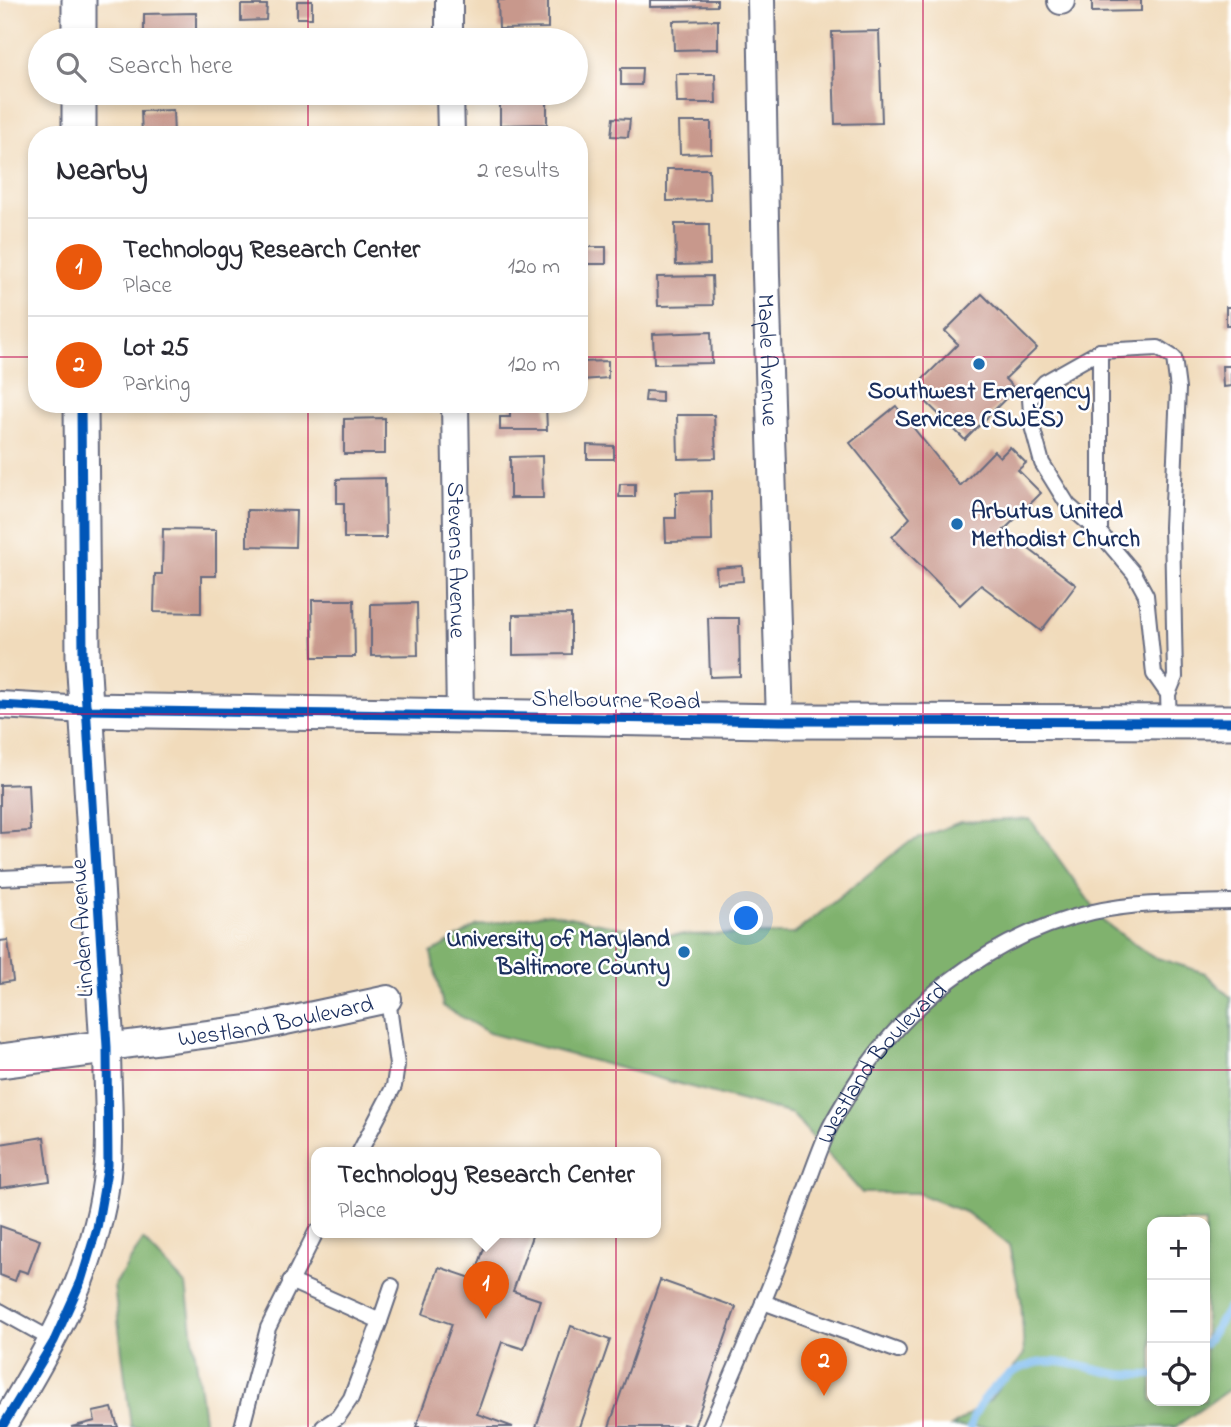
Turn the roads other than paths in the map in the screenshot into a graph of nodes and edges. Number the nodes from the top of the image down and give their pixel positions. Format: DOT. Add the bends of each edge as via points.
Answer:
graph roads {
  1 [pos="79,0"];
  2 [pos="449,0"];
  3 [pos="761,0"];
  4 [pos="79,28"];
  5 [pos="449,28"];
  6 [pos="79,105"];
  7 [pos="450,105"];
  8 [pos="79,126"];
  9 [pos="451,126"];
  10 [pos="1100,351"];
  11 [pos="80,413"];
  12 [pos="455,413"];
  13 [pos="1100,533"];
  14 [pos="0,705"];
  15 [pos="1169,708"];
  16 [pos="86,709"];
  17 [pos="460,717"];
  18 [pos="780,721"];
  19 [pos="1231,722"];
  20 [pos="98,874"];
  21 [pos="0,878"];
  22 [pos="1231,902"];
  23 [pos="388,999"];
  24 [pos="107,1047"];
  25 [pos="0,1061"];
  26 [pos="362,1147"];
  27 [pos="313,1238"];
  28 [pos="290,1281"];
  29 [pos="392,1286"];
  30 [pos="763,1302"];
  31 [pos="0,1311"];
  32 [pos="380,1321"];
  33 [pos="54,1341"];
  34 [pos="898,1351"];
  35 [pos="246,1426"];
  36 [pos="2,1427"];
  37 [pos="323,1427"];
  38 [pos="710,1427"];
  1 -- 4 [label="street"];
  2 -- 5 [label="street"];
  3 -- 18 [label="street, Maple Avenue"];
  6 -- 8 [label="street"];
  7 -- 9 [label="street"];
  10 -- 13 [label="lane"];
  10 -- 13 [label="lane" via="1045,382 1030,399 1031,426 1042,463 1068,505"];
  10 -- 15 [label="lane" via="1158,348 1174,358 1178,389 1172,527 1175,677"];
  11 -- 16 [label="street, Linden Avenue"];
  12 -- 17 [label="street, Stevens Avenue"];
  13 -- 15 [label="lane" via="1146,595 1154,674"];
  14 -- 16 [label="street, Shelbourne Road"];
  15 -- 18 [label="street, Shelbourne Road"];
  15 -- 19 [label="street, Shelbourne Road"];
  16 -- 17 [label="street, Shelbourne Road"];
  16 -- 20 [label="street, Linden Avenue"];
  17 -- 18 [label="street, Shelbourne Road"];
  20 -- 21 [label="lane"];
  20 -- 24 [label="street, Linden Avenue"];
  22 -- 30 [label="lane, Westland Boulevard" via="1094,912 1043,928 994,951 943,985 896,1028 862,1071 828,1129"];
  23 -- 24 [label="street, Westland Boulevard" via="248,1029"];
  23 -- 26 [label="lane, Westland Boulevard" via="397,1065 394,1086"];
  24 -- 25 [label="street, Westland Boulevard"];
  24 -- 33 [label="street, Linden Avenue" via="108,1165 97,1228 81,1281"];
  27 -- 28 [label="lane"];
  28 -- 32 [label="lane"];
  28 -- 35 [label="lane" via="268,1328"];
  29 -- 32 [label="lane"];
  30 -- 34 [label="lane"];
  30 -- 38 [label="lane, Westland Boulevard"];
  31 -- 33 [label="lane"];
  32 -- 37 [label="lane" via="351,1398 338,1417"];
  33 -- 36 [label="street, Linden Avenue"];
}
